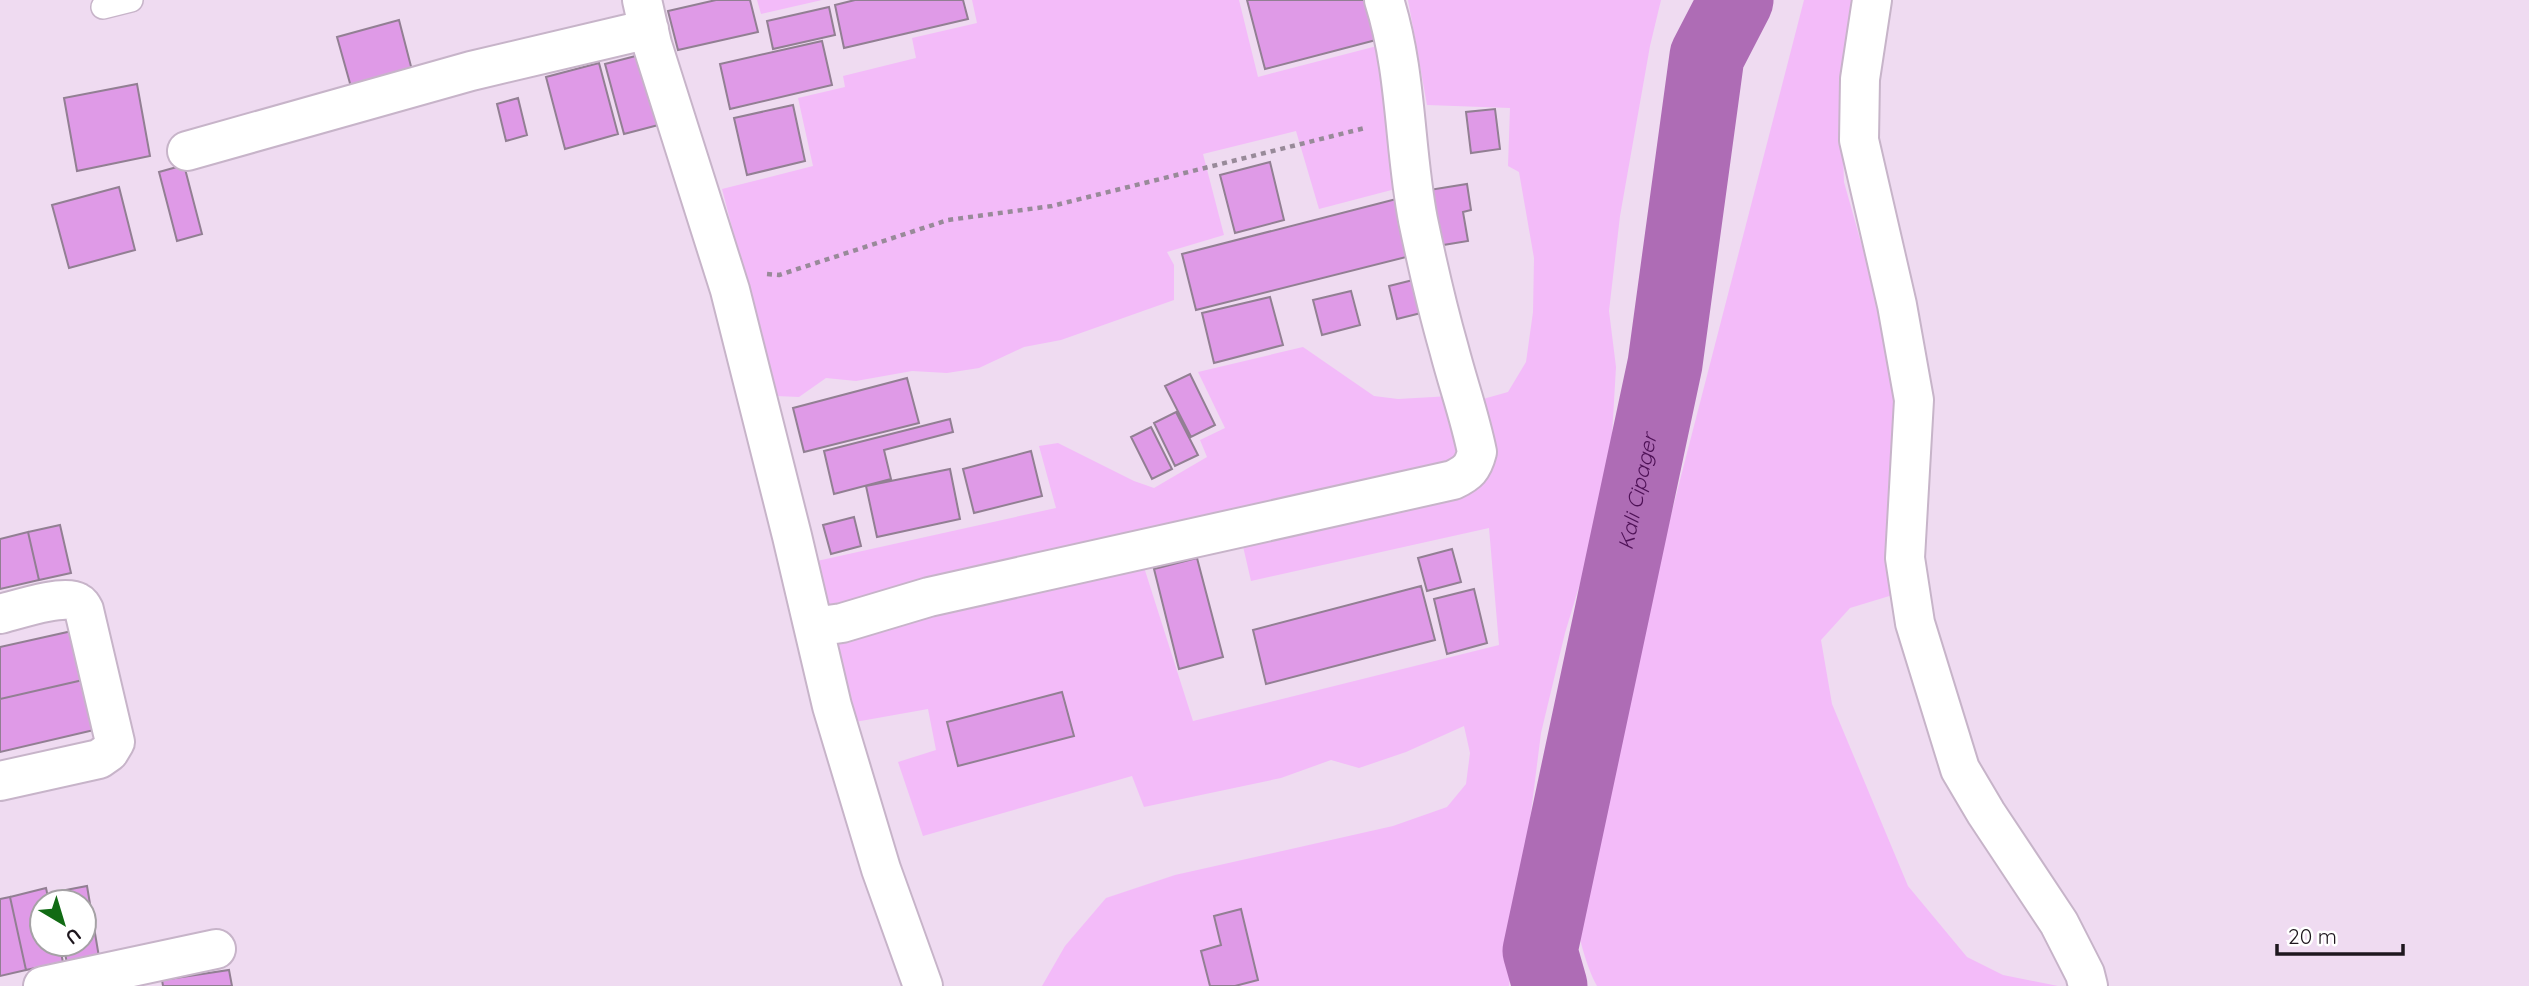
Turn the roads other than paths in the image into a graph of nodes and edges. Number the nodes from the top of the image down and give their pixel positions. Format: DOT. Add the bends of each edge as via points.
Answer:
graph roads {
  1 [pos="131,0"];
  2 [pos="1384,0"];
  3 [pos="1872,0"];
  4 [pos="103,7"];
  5 [pos="645,14"];
  6 [pos="187,151"];
  7 [pos="0,614"];
  8 [pos="814,627"];
  9 [pos="0,781"];
  10 [pos="216,949"];
  11 [pos="43,986"];
  12 [pos="923,986"];
  13 [pos="2088,986"];
  1 -- 4 [label="lane"];
  2 -- 8 [label="street" via="1407,117 1418,219 1472,427 1477,452 1474,466 1453,480"];
  3 -- 13 [label="street" via="1860,79 1859,140 1914,400 1905,558 1914,623 1960,769 2059,923"];
  5 -- 6 [label="street" via="471,71"];
  5 -- 8 [label="street" via="724,271"];
  7 -- 9 [label="street" via="62,600 80,603 115,742 99,759"];
  8 -- 12 [label="street" via="873,844"];
  10 -- 11 [label="street"];
}
